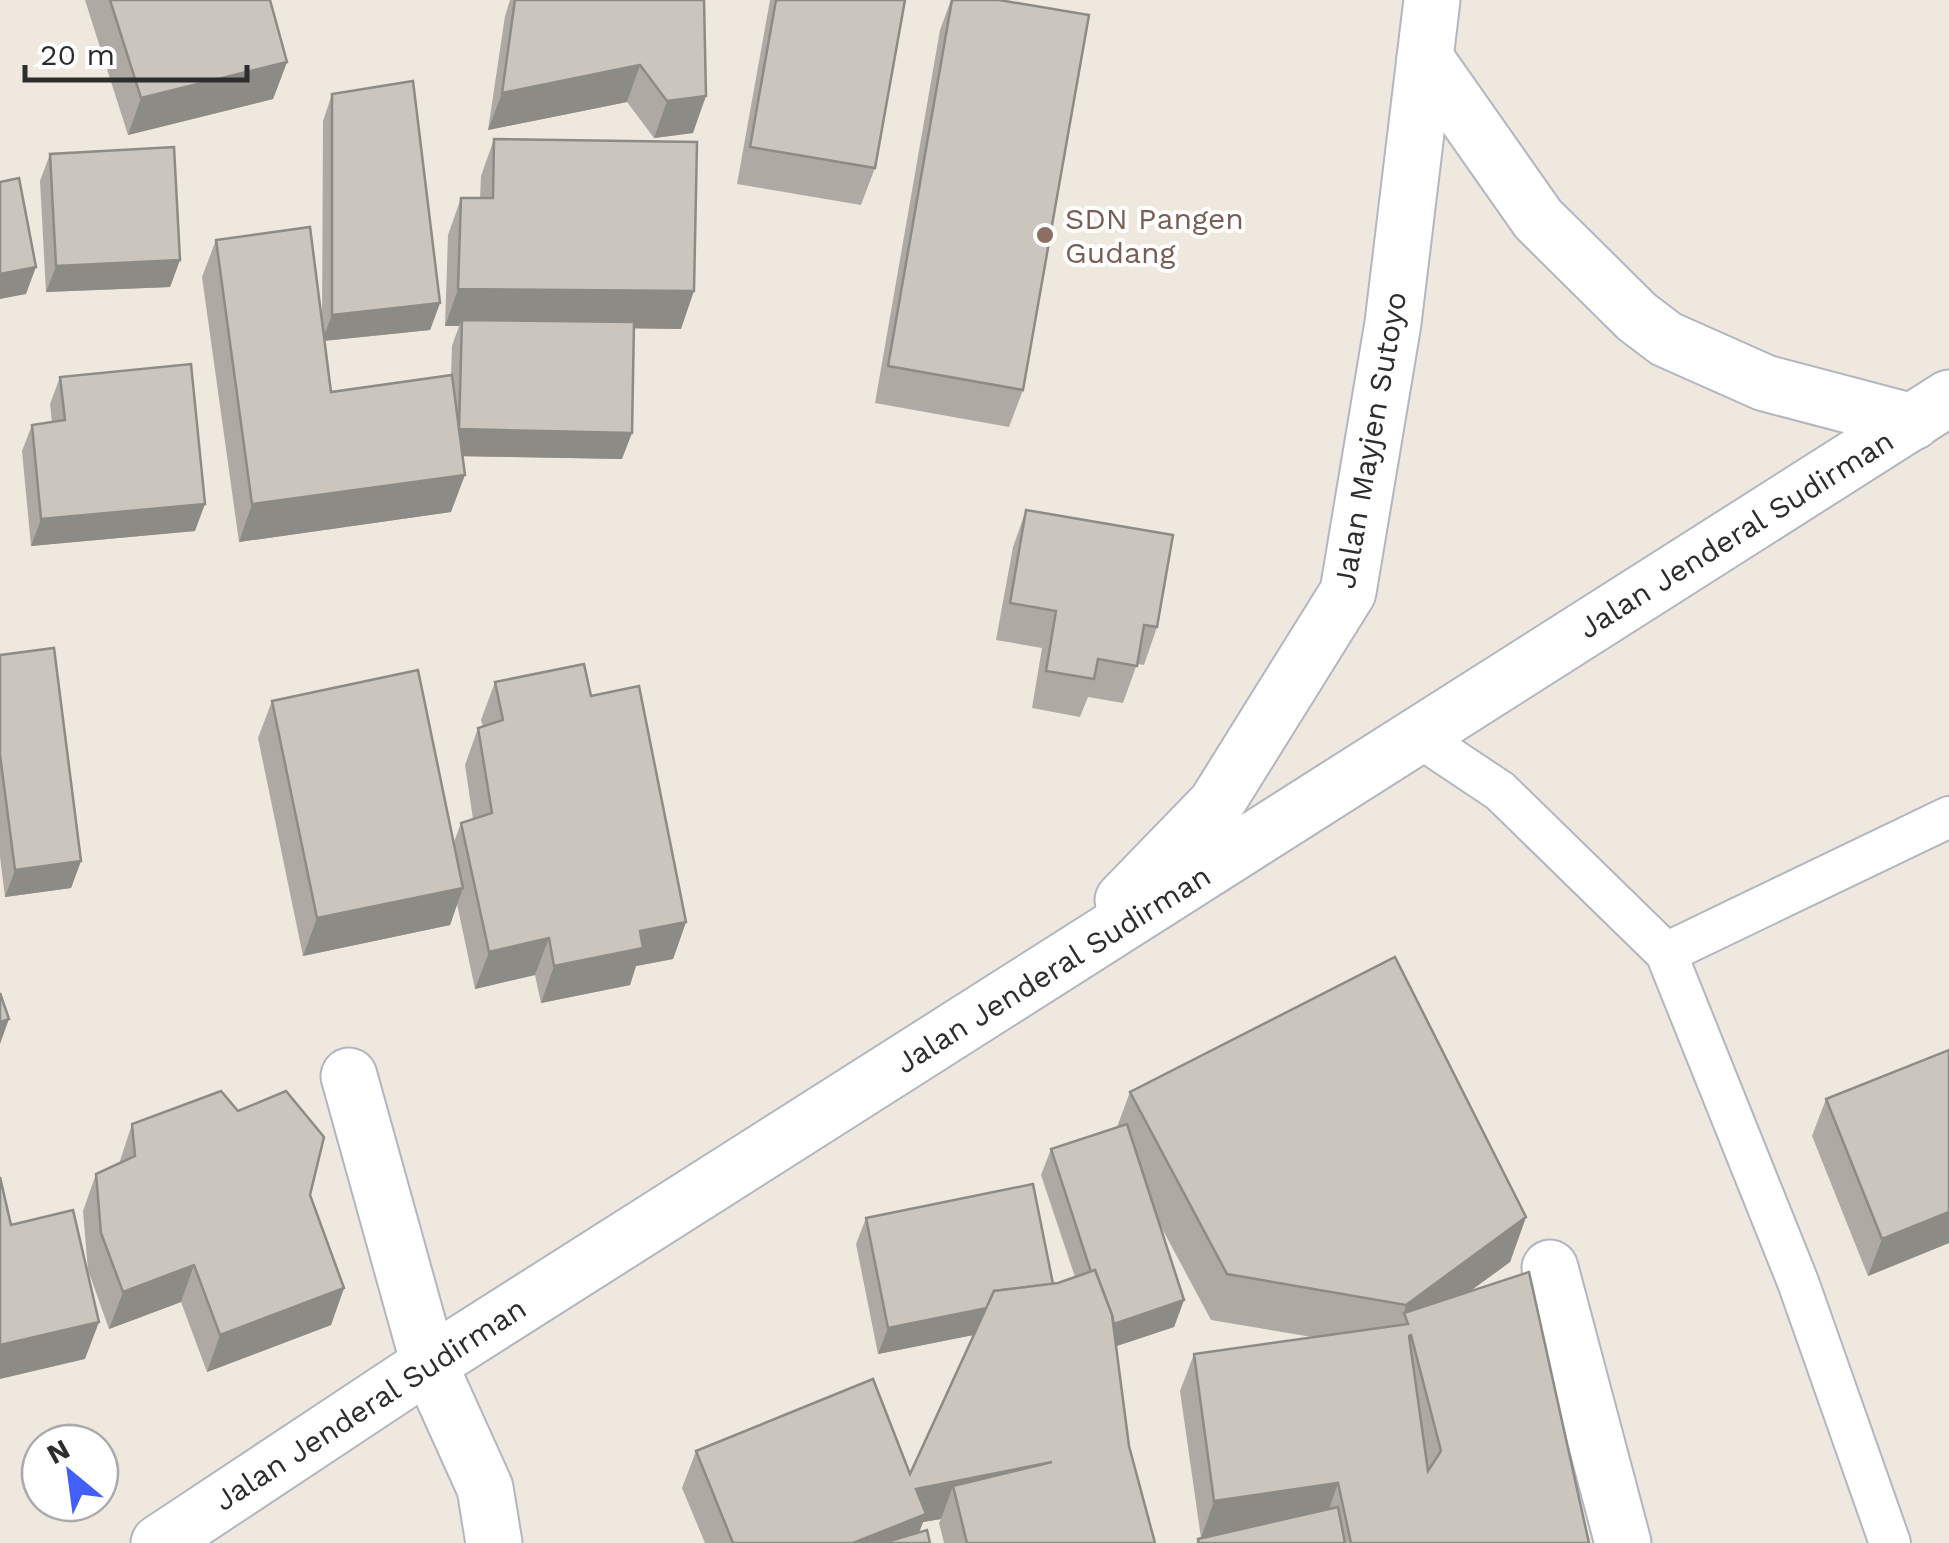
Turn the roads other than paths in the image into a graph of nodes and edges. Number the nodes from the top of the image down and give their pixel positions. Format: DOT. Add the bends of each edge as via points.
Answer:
graph roads {
  1 [pos="1432,0"];
  2 [pos="1425,58"];
  3 [pos="1931,410"];
  4 [pos="1418,736"];
  5 [pos="1949,817"];
  6 [pos="1666,953"];
  7 [pos="1062,964"];
  8 [pos="349,1076"];
  9 [pos="1550,1268"];
  10 [pos="429,1364"];
  11 [pos="159,1543"];
  12 [pos="494,1543"];
  13 [pos="1623,1543"];
  14 [pos="1890,1543"];
  1 -- 2 [label="main road, Jalan Mayjen Sutoyo"];
  2 -- 3 [label="main road" via="1538,219 1666,339 1765,383"];
  2 -- 7 [label="main road, Jalan Mayjen Sutoyo" via="1394,323 1348,592 1216,804"];
  3 -- 4 [label="main road, Jalan Jenderal Sudirman"];
  4 -- 6 [label="lane" via="1500,791"];
  4 -- 7 [label="main road, Jalan Jenderal Sudirman"];
  5 -- 6 [label="lane"];
  6 -- 14 [label="lane" via="1798,1282"];
  7 -- 10 [label="main road, Jalan Jenderal Sudirman"];
  8 -- 10 [label="main road"];
  9 -- 13 [label="main road"];
  10 -- 11 [label="main road, Jalan Jenderal Sudirman"];
  10 -- 12 [label="main road" via="485,1488"];
}
